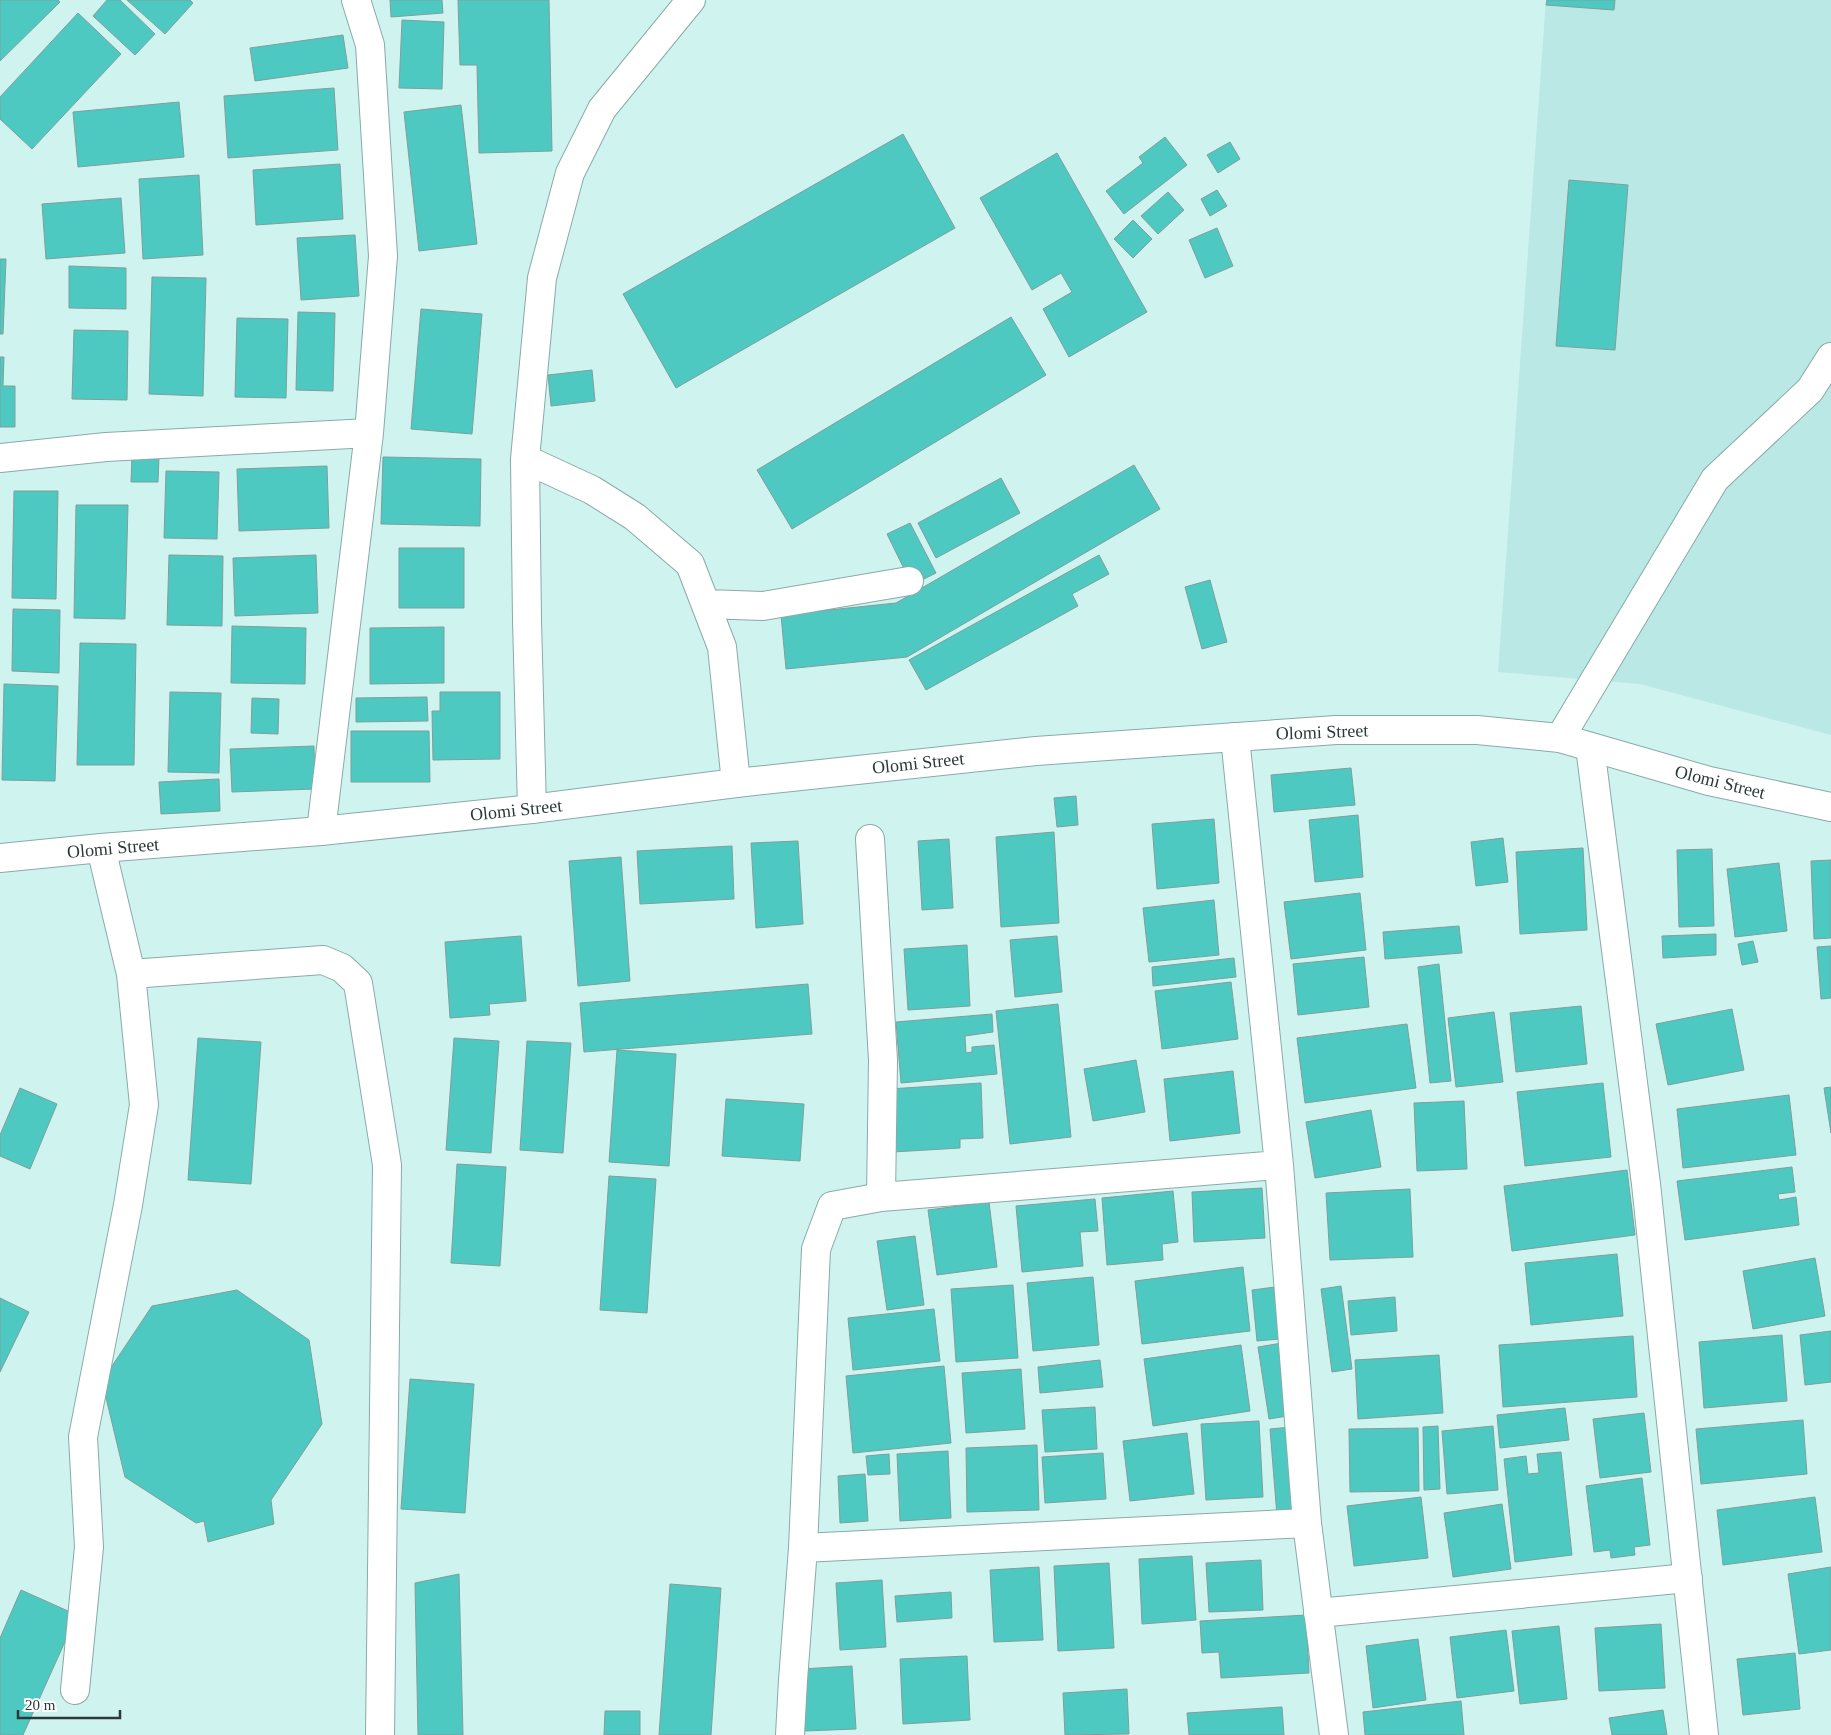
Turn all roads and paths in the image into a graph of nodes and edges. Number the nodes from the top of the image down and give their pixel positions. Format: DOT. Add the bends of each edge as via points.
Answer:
graph roads {
  1 [pos="356,0"];
  2 [pos="691,0"];
  3 [pos="1831,357"];
  4 [pos="369,432"];
  5 [pos="0,458"];
  6 [pos="526,459"];
  7 [pos="909,581"];
  8 [pos="706,604"];
  9 [pos="1235,736"];
  10 [pos="1560,738"];
  11 [pos="1590,747"];
  12 [pos="736,783"];
  13 [pos="1831,807"];
  14 [pos="532,809"];
  15 [pos="321,831"];
  16 [pos="870,839"];
  17 [pos="101,848"];
  18 [pos="0,858"];
  19 [pos="131,974"];
  20 [pos="1278,1165"];
  21 [pos="881,1197"];
  22 [pos="1307,1523"];
  23 [pos="803,1548"];
  24 [pos="1688,1578"];
  25 [pos="1318,1613"];
  26 [pos="75,1690"];
  27 [pos="380,1735"];
  28 [pos="790,1735"];
  29 [pos="1334,1735"];
  30 [pos="1704,1735"];
  1 -- 4 [label="street" via="370,45 382,256"];
  2 -- 6 [label="street" via="602,109 570,172 542,278"];
  3 -- 10 [label="street" via="1810,390 1715,479"];
  4 -- 5 [label="street" via="106,447"];
  4 -- 15 [label="street"];
  6 -- 8 [label="street" via="592,490 635,517 690,564"];
  6 -- 14 [label="street"];
  7 -- 8 [label="street" via="762,606"];
  8 -- 12 [label="street" via="722,647"];
  9 -- 10 [label="street, Olomi Street" via="1336,730 1477,730"];
  9 -- 12 [label="street, Olomi Street" via="1036,751"];
  9 -- 20 [label="street"];
  10 -- 11 [label="street, Olomi Street"];
  11 -- 13 [label="street, Olomi Street" via="1709,781"];
  11 -- 24 [label="street" via="1646,1184"];
  12 -- 14 [label="street, Olomi Street"];
  14 -- 15 [label="street, Olomi Street"];
  15 -- 17 [label="street, Olomi Street"];
  16 -- 21 [label="street" via="883,1060"];
  17 -- 18 [label="street, Olomi Street"];
  17 -- 19 [label="street"];
  19 -- 26 [label="street" via="144,1105 83,1437 89,1547"];
  19 -- 27 [label="street" via="323,960 342,968 358,983 387,1165"];
  20 -- 21 [label="street"];
  20 -- 22 [label="street"];
  21 -- 23 [label="street" via="832,1206 816,1248"];
  22 -- 23 [label="street"];
  22 -- 25 [label="street"];
  23 -- 28 [label="street"];
  24 -- 25 [label="street"];
  24 -- 30 [label="street"];
  25 -- 29 [label="street"];
}
